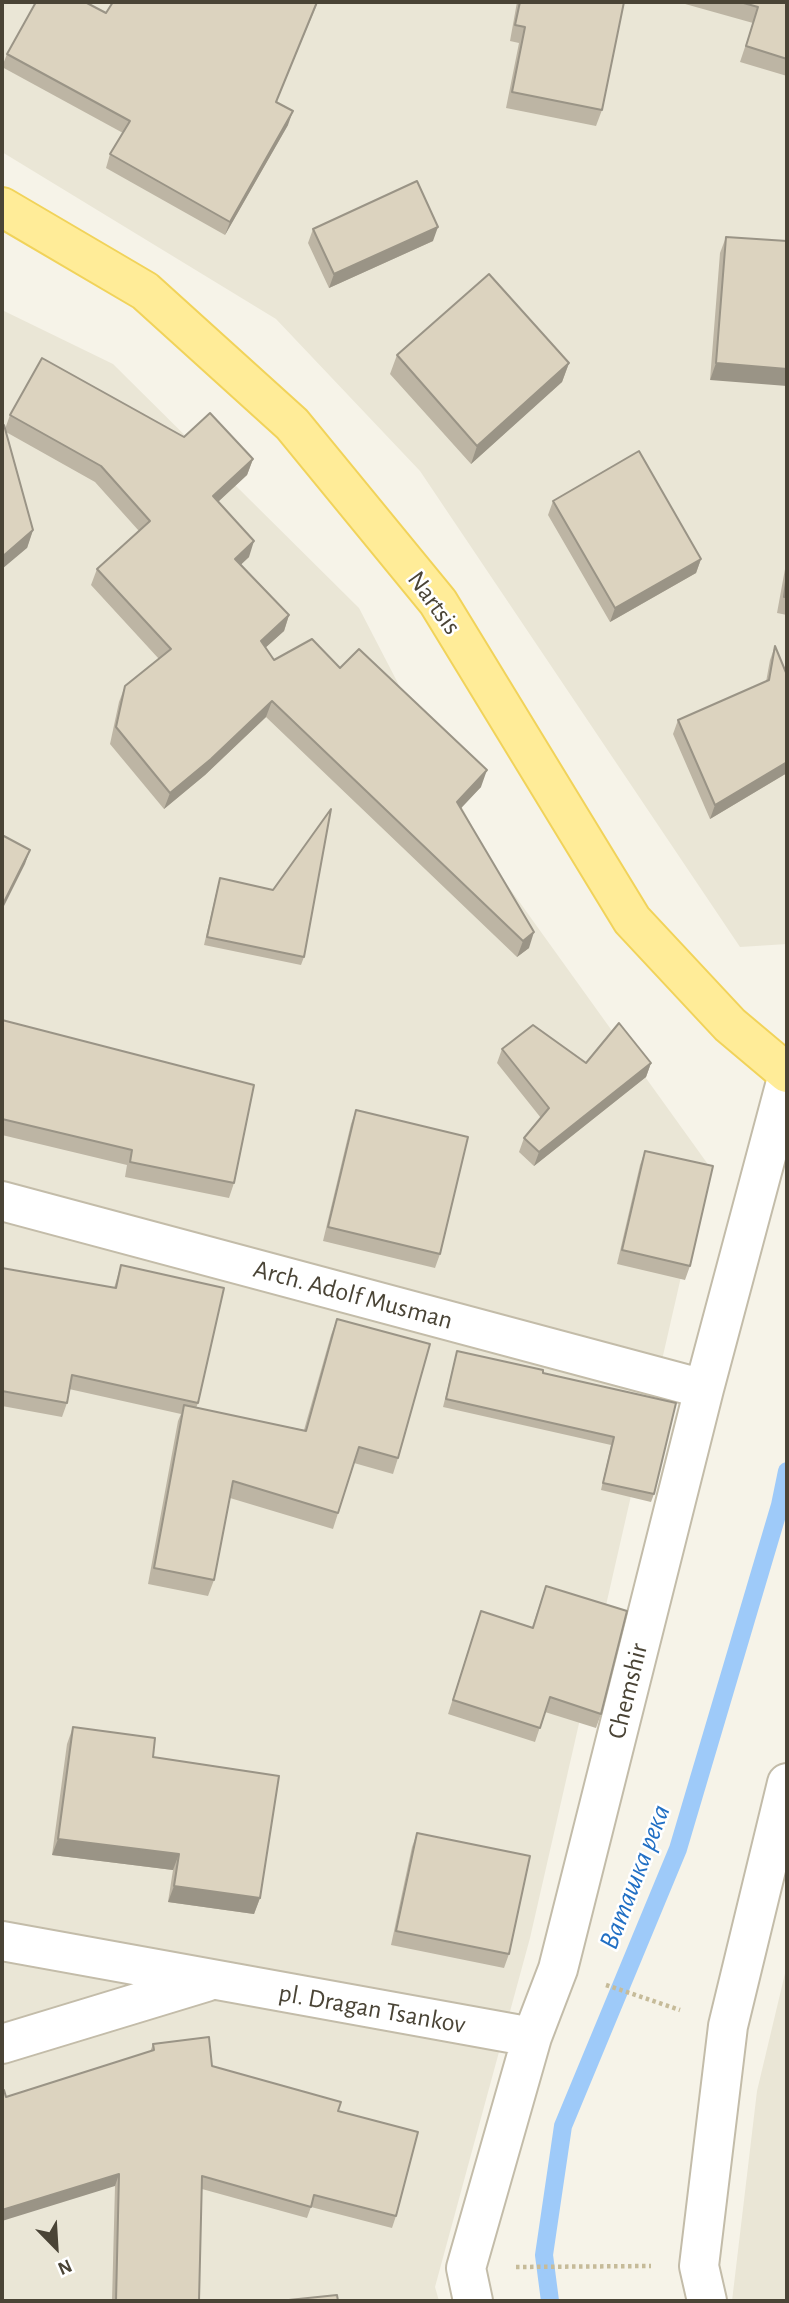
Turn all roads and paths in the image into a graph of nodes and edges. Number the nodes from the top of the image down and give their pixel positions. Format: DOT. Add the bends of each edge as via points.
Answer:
graph roads {
  1 [pos="2,207"];
  2 [pos="787,1076"];
  3 [pos="2,1201"];
  4 [pos="704,1389"];
  5 [pos="787,1783"];
  6 [pos="2,1941"];
  7 [pos="558,1969"];
  8 [pos="212,1981"];
  9 [pos="728,2026"];
  10 [pos="532,2037"];
  11 [pos="2,2044"];
  12 [pos="703,2283"];
  13 [pos="470,2285"];
  1 -- 2 [label="main road, Nartsis" via="145,292 292,424 438,602 632,919 730,1025"];
  2 -- 4 [label="street, Chemshir"];
  3 -- 4 [label="street, Arch. Adolf Musman"];
  4 -- 7 [label="street, Chemshir"];
  5 -- 9 [label="street"];
  6 -- 8 [label="street, pl. Dragan Tsankov"];
  7 -- 9 [label="path"];
  7 -- 10 [label="street, Chemshir"];
  8 -- 10 [label="street, pl. Dragan Tsankov"];
  8 -- 11 [label="street, pl. Dragan Tsankov"];
  9 -- 12 [label="street"];
  10 -- 13 [label="street, Chemshir"];
  12 -- 13 [label="path" via="585,2267"];
}
